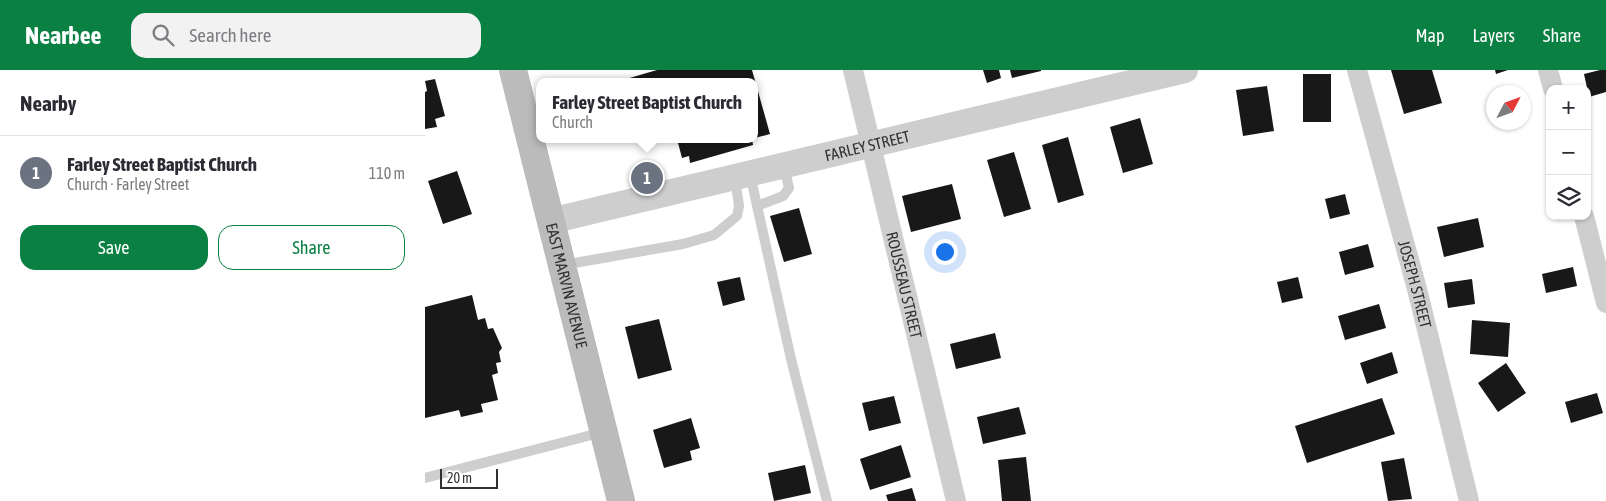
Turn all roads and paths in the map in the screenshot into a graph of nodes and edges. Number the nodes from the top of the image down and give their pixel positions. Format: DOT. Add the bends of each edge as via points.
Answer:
graph roads {
  1 [pos="853,70"];
  2 [pos="1357,70"];
  3 [pos="1548,70"];
  4 [pos="518,71"];
  5 [pos="1169,72"];
  6 [pos="1552,85"];
  7 [pos="871,143"];
  8 [pos="784,166"];
  9 [pos="742,174"];
  10 [pos="757,206"];
  11 [pos="1585,220"];
  12 [pos="551,221"];
  13 [pos="562,265"];
  14 [pos="1606,303"];
  15 [pos="604,432"];
  16 [pos="425,478"];
  17 [pos="621,501"];
  18 [pos="827,501"];
  19 [pos="956,501"];
  20 [pos="1469,501"];
  1 -- 7 [label="street, ROUSSEAU STREET"];
  2 -- 20 [label="street, JOSEPH STREET" via="1417,289"];
  3 -- 6 [label="street"];
  4 -- 12 [label="main road, EAST MARVIN AVENUE"];
  5 -- 7 [label="street, FARLEY STREET" via="955,126"];
  7 -- 8 [label="street, FARLEY STREET"];
  7 -- 19 [label="street, ROUSSEAU STREET"];
  8 -- 9 [label="street, FARLEY STREET"];
  8 -- 10 [label="lane" via="789,188 783,196"];
  9 -- 10 [label="lane"];
  9 -- 12 [label="street, FARLEY STREET"];
  9 -- 13 [label="lane" via="737,216 713,235 626,255"];
  10 -- 18 [label="lane"];
  11 -- 14 [label="street"];
  12 -- 13 [label="main road, EAST MARVIN AVENUE"];
  13 -- 15 [label="main road, EAST MARVIN AVENUE"];
  15 -- 16 [label="lane"];
  15 -- 17 [label="main road, EAST MARVIN AVENUE"];
}
